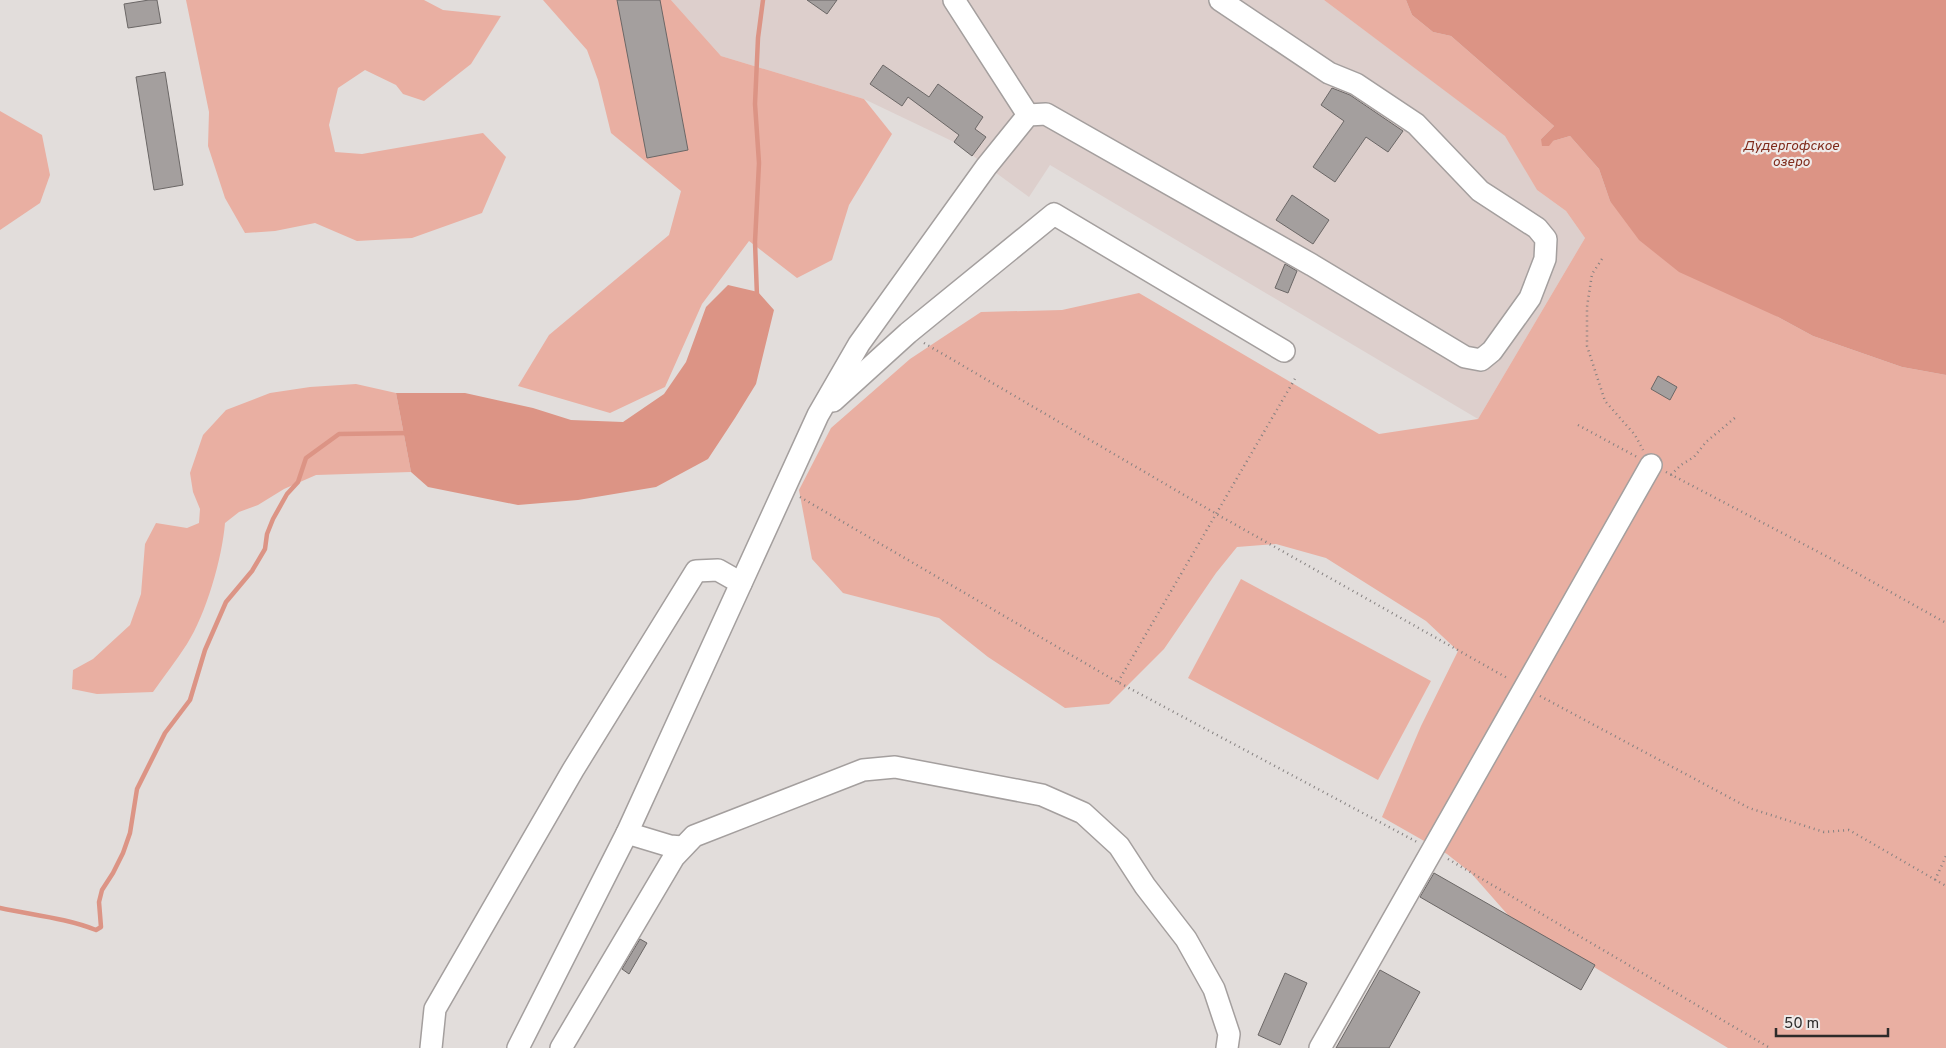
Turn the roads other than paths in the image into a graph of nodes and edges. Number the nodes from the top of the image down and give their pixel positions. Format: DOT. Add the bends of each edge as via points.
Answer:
graph roads {
  1 [pos="954,0"];
  2 [pos="1220,0"];
  3 [pos="1028,115"];
  4 [pos="1284,351"];
  5 [pos="818,415"];
  6 [pos="1652,465"];
  7 [pos="741,584"];
  8 [pos="627,833"];
  9 [pos="682,847"];
  10 [pos="431,1048"];
  11 [pos="518,1048"];
  12 [pos="561,1048"];
  13 [pos="1227,1048"];
  14 [pos="1320,1048"];
  1 -- 3 [label="street"];
  2 -- 3 [label="street" via="1329,74 1356,84 1416,124 1480,191 1537,228 1546,239 1544,259 1530,298 1492,351 1481,360 1465,357 1312,265 1046,114"];
  3 -- 5 [label="street" via="986,167 859,344"];
  4 -- 5 [label="street" via="1054,214 908,333"];
  5 -- 7 [label="street"];
  6 -- 14 [label="street"];
  7 -- 8 [label="street"];
  7 -- 10 [label="street" via="718,570 696,572 573,770 435,1009"];
  8 -- 9 [label="street"];
  8 -- 11 [label="street"];
  9 -- 12 [label="street"];
  9 -- 13 [label="street" via="694,836 863,770 895,767 1042,795 1083,813 1119,846 1186,939 1214,989 1229,1034"];
}
